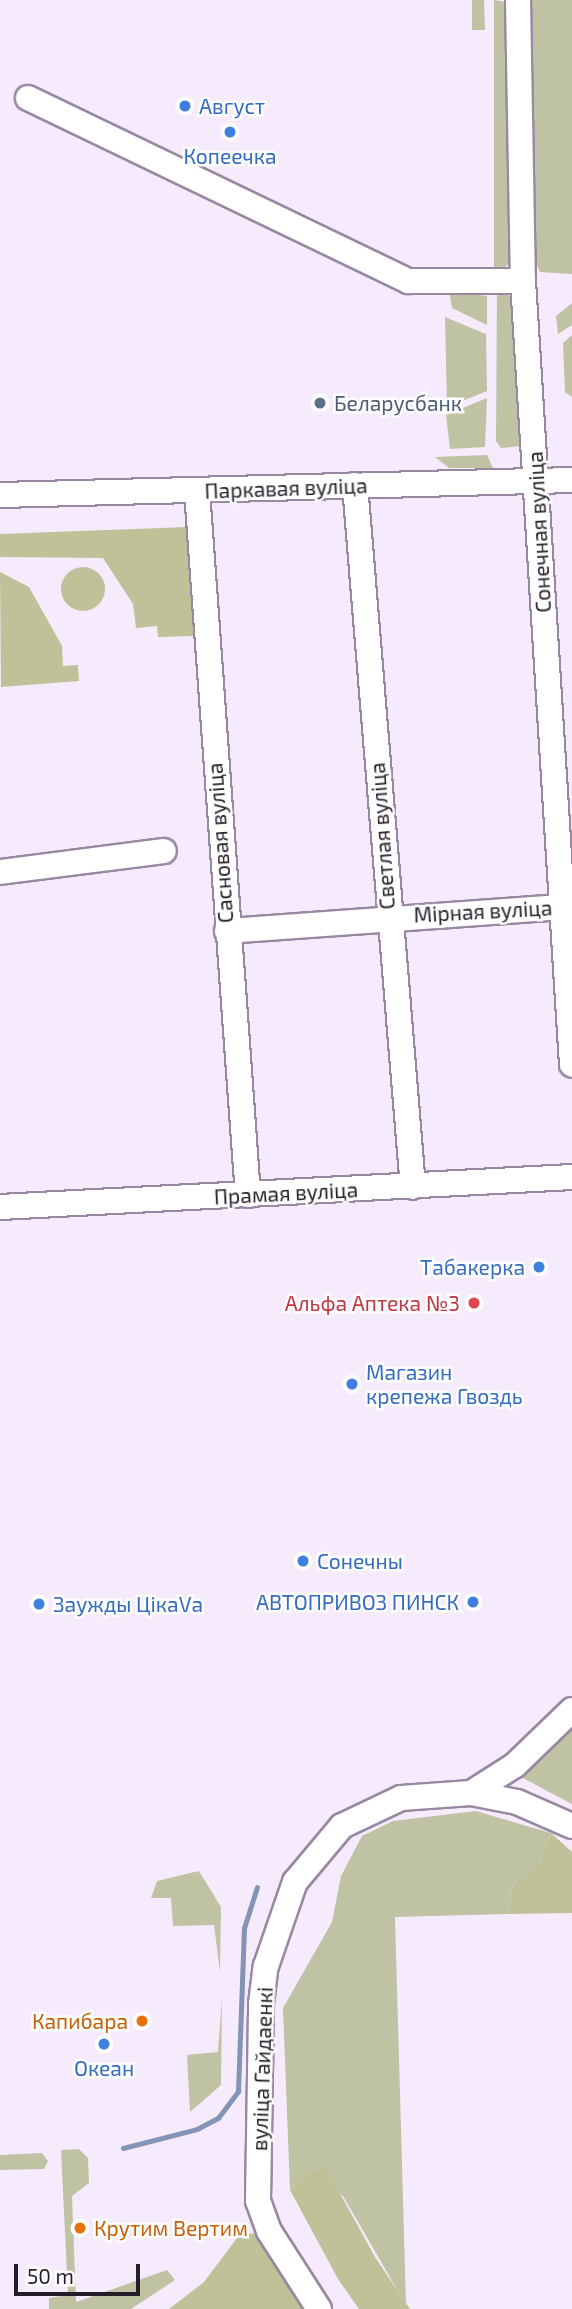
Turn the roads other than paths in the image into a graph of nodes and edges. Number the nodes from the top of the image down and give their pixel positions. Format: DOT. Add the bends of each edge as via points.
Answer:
graph roads {
  1 [pos="518,0"];
  2 [pos="29,98"];
  3 [pos="523,281"];
  4 [pos="572,480"];
  5 [pos="538,481"];
  6 [pos="355,485"];
  7 [pos="197,491"];
  8 [pos="0,495"];
  9 [pos="164,851"];
  10 [pos="0,872"];
  11 [pos="567,906"];
  12 [pos="388,917"];
  13 [pos="227,932"];
  14 [pos="572,1064"];
  15 [pos="572,1177"];
  16 [pos="413,1187"];
  17 [pos="248,1195"];
  18 [pos="0,1208"];
  19 [pos="572,1710"];
  20 [pos="471,1793"];
  21 [pos="572,1826"];
  22 [pos="319,2309"];
  1 -- 3 [label="street, Сонечная вуліца"];
  2 -- 3 [label="street" via="408,281"];
  3 -- 5 [label="street, Сонечная вуліца"];
  4 -- 5 [label="street, Паркавая вуліца"];
  5 -- 6 [label="street, Паркавая вуліца"];
  5 -- 11 [label="street, Сонечная вуліца"];
  6 -- 7 [label="street, Паркавая вуліца"];
  6 -- 12 [label="street, Светлая вуліца"];
  7 -- 8 [label="street, Паркавая вуліца"];
  7 -- 13 [label="street, Сасновая вуліца"];
  9 -- 10 [label="street"];
  11 -- 12 [label="street, Мірная вуліца"];
  11 -- 14 [label="street, Сонечная вуліца"];
  12 -- 13 [label="street, Мірная вуліца"];
  12 -- 16 [label="street, Светлая вуліца"];
  13 -- 17 [label="street, Сасновая вуліца"];
  15 -- 16 [label="street, Прамая вуліца"];
  16 -- 17 [label="street, Прамая вуліца"];
  17 -- 18 [label="street, Прамая вуліца"];
  19 -- 20 [label="street" via="514,1765"];
  20 -- 21 [label="street, вуліца Гайдаенкі" via="517,1802"];
  20 -- 22 [label="street, вуліца Гайдаенкі" via="401,1798 342,1826 295,1882 269,1955 261,2004 258,2201 269,2231"];
}
